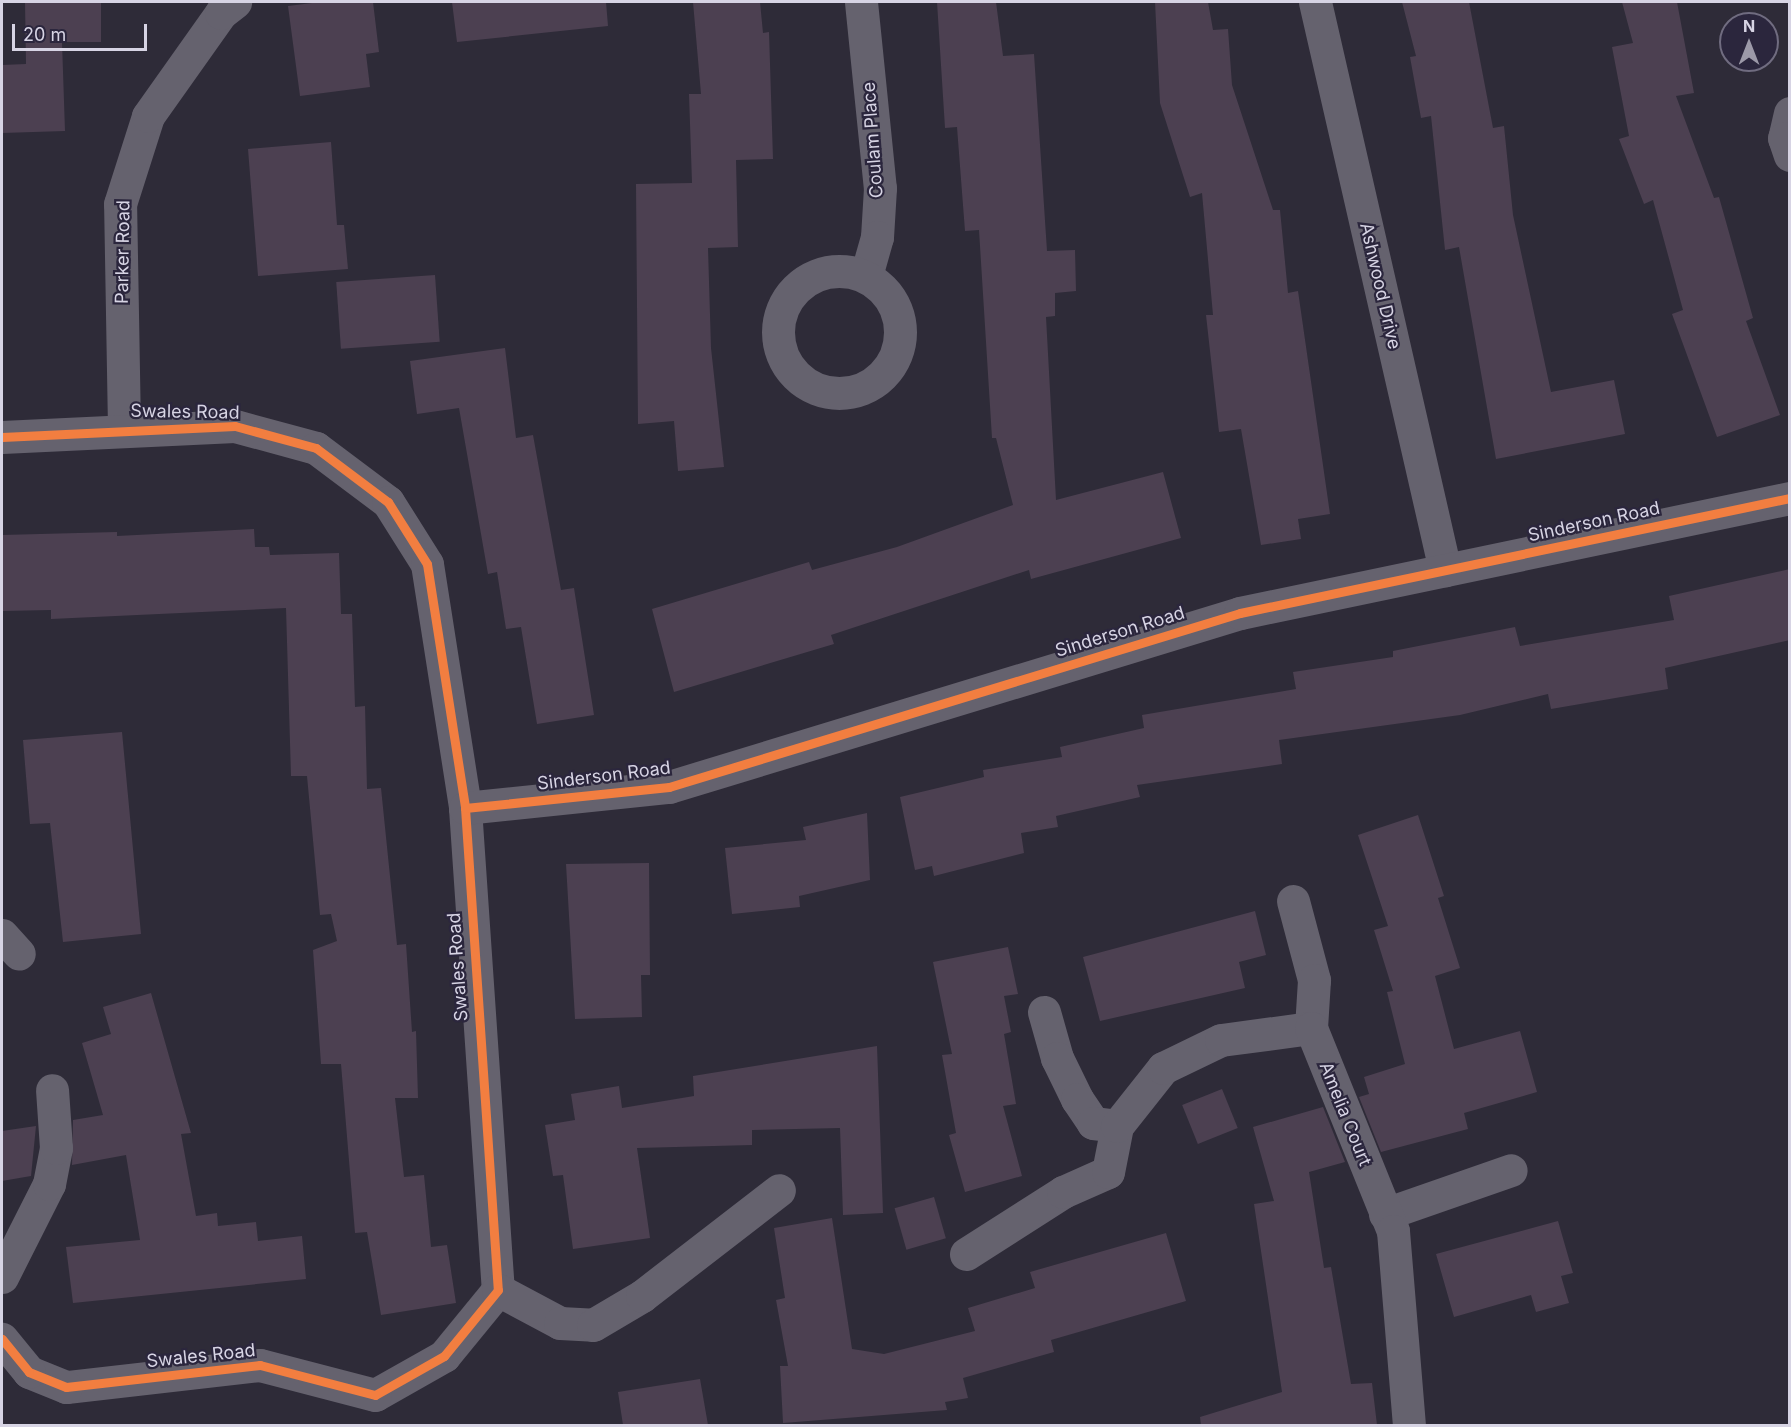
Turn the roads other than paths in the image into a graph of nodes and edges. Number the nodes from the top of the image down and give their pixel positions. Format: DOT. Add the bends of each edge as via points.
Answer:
graph roads {
  1 [pos="235,2"];
  2 [pos="861,2"];
  3 [pos="1315,2"];
  4 [pos="1790,113"];
  5 [pos="1790,155"];
  6 [pos="866,276"];
  7 [pos="124,428"];
  8 [pos="2,437"];
  9 [pos="1790,498"];
  10 [pos="1445,570"];
  11 [pos="465,808"];
  12 [pos="1293,901"];
  13 [pos="1044,1012"];
  14 [pos="1311,1028"];
  15 [pos="52,1090"];
  16 [pos="1117,1126"];
  17 [pos="1511,1170"];
  18 [pos="779,1190"];
  19 [pos="1385,1214"];
  20 [pos="966,1254"];
  21 [pos="2,1277"];
  22 [pos="498,1290"];
  23 [pos="2,1339"];
  24 [pos="1409,1425"];
  1 -- 7 [label="street, Parker Road" via="221,13 148,116 120,204"];
  2 -- 6 [label="street, Coulam Place" via="880,188 877,237"];
  3 -- 10 [label="street, Ashwood Drive"];
  4 -- 5 [label="street" via="1784,138"];
  7 -- 8 [label="street, Swales Road"];
  7 -- 11 [label="street, Swales Road" via="235,426 316,448 388,502 427,564"];
  9 -- 10 [label="street, Sinderson Road"];
  10 -- 11 [label="street, Sinderson Road" via="1240,613 669,787"];
  11 -- 22 [label="street, Swales Road"];
  12 -- 14 [label="street" via="1314,980"];
  13 -- 16 [label="street" via="1057,1058 1077,1099 1093,1123"];
  14 -- 16 [label="street" via="1221,1040 1163,1068"];
  14 -- 19 [label="street, Amelia Court"];
  15 -- 21 [label="street" via="56,1148 49,1184"];
  16 -- 20 [label="street" via="1108,1172 1063,1192"];
  17 -- 19 [label="street"];
  18 -- 22 [label="street" via="642,1296 593,1325 560,1323"];
  19 -- 24 [label="street, Amelia Court" via="1394,1231"];
  22 -- 23 [label="street, Swales Road" via="444,1356 375,1395 260,1365 66,1387 29,1372"];
}
